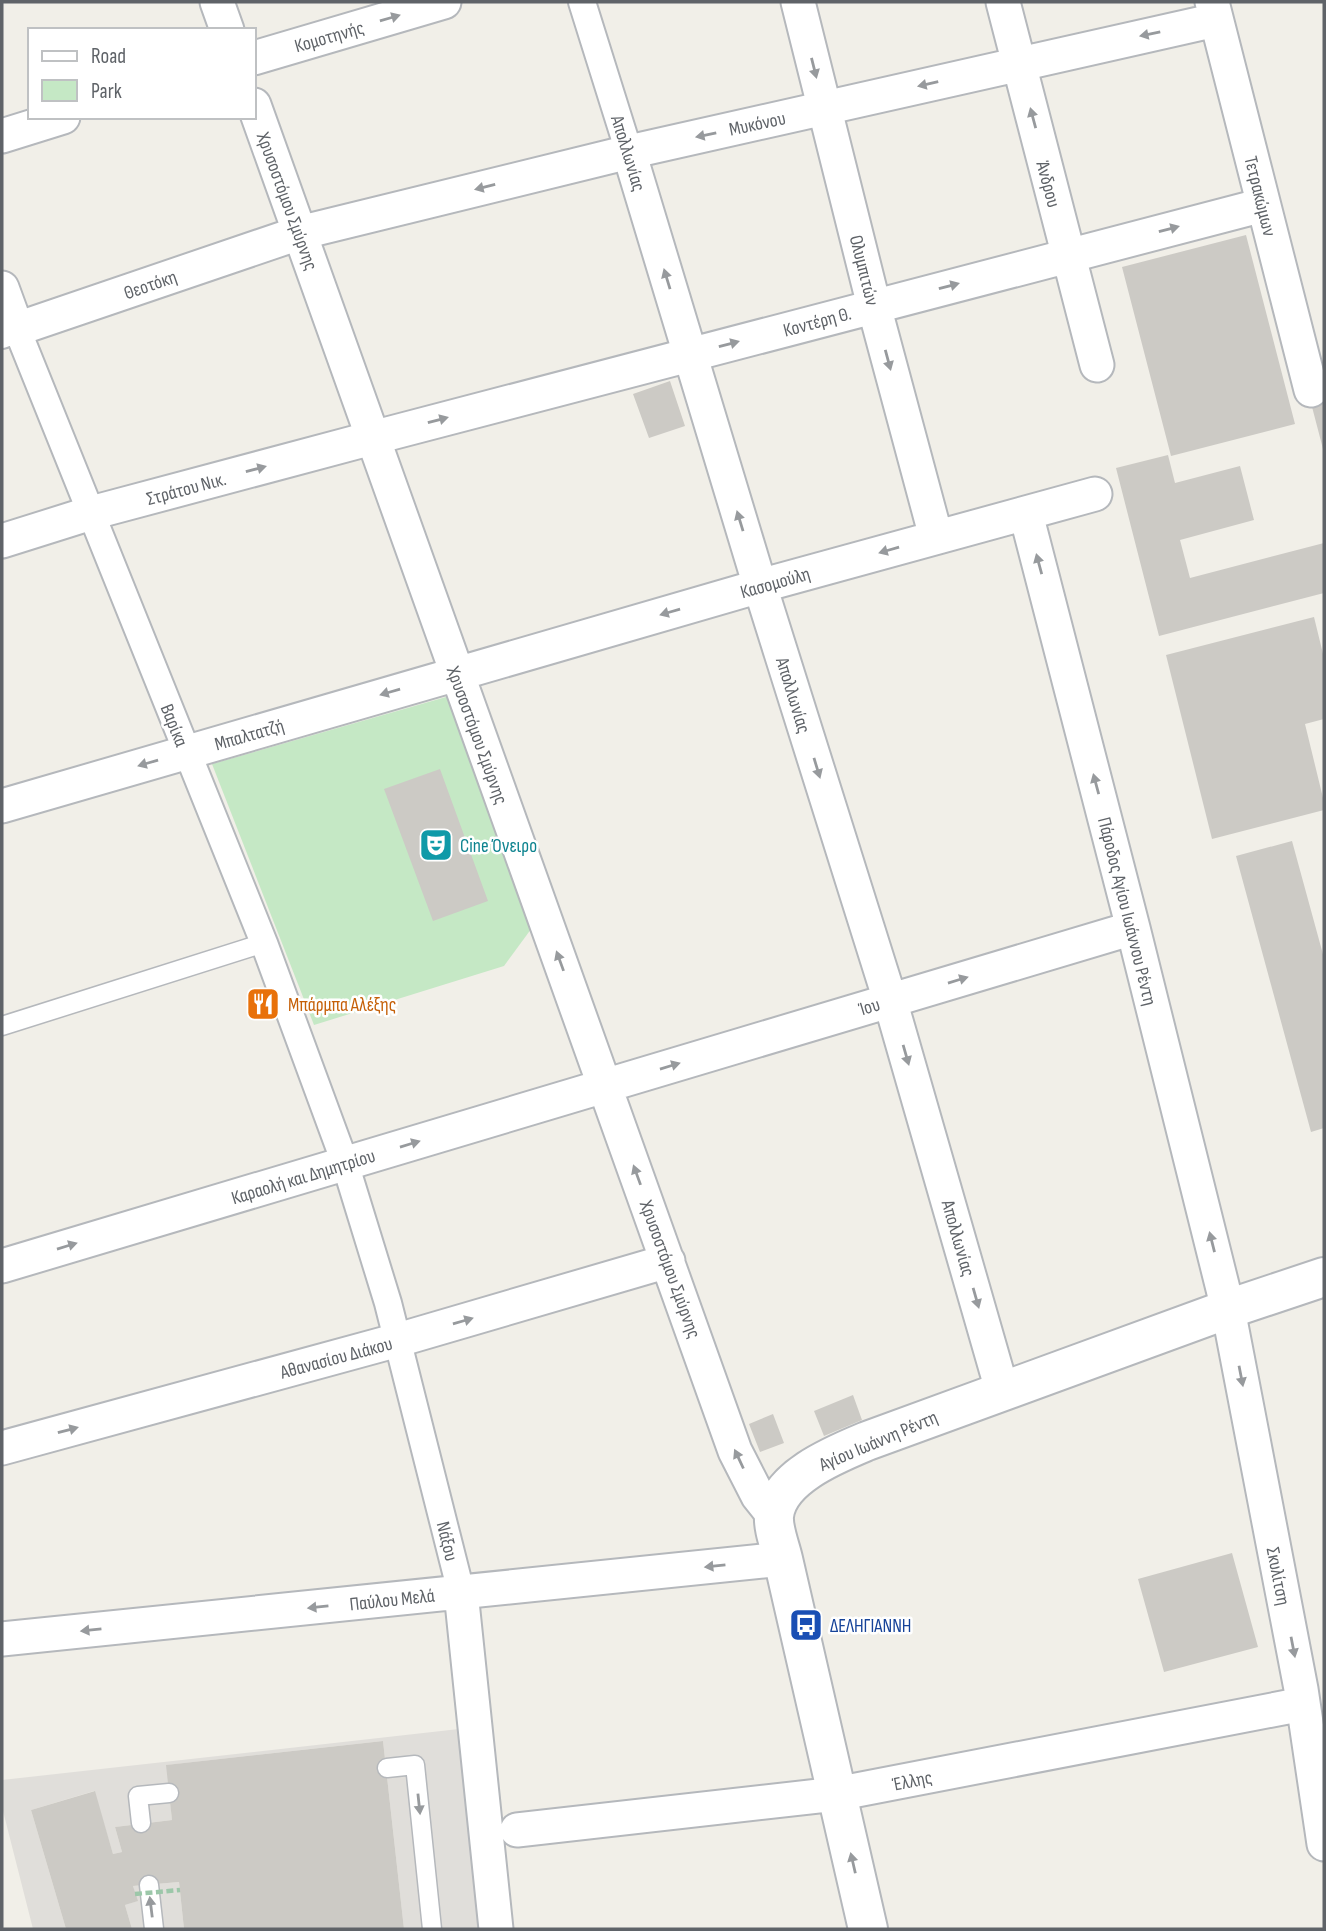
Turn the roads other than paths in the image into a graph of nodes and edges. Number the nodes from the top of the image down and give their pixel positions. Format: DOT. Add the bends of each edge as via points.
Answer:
graph roads {
  1 [pos="217,2"];
  2 [pos="444,2"];
  3 [pos="582,2"];
  4 [pos="798,2"];
  5 [pos="1003,2"];
  6 [pos="1214,11"];
  7 [pos="226,28"];
  8 [pos="256,57"];
  9 [pos="1018,63"];
  10 [pos="824,109"];
  11 [pos="256,111"];
  12 [pos="57,119"];
  13 [pos="2,136"];
  14 [pos="629,152"];
  15 [pos="1263,205"];
  16 [pos="299,233"];
  17 [pos="1068,256"];
  18 [pos="2,288"];
  19 [pos="874,306"];
  20 [pos="10,332"];
  21 [pos="690,355"];
  22 [pos="1097,365"];
  23 [pos="1311,390"];
  24 [pos="372,438"];
  25 [pos="1096,494"];
  26 [pos="91,513"];
  27 [pos="1026,514"];
  28 [pos="936,537"];
  29 [pos="2,541"];
  30 [pos="760,586"];
  31 [pos="455,673"];
  32 [pos="186,752"];
  33 [pos="2,806"];
  34 [pos="1133,928"];
  35 [pos="264,943"];
  36 [pos="890,1000"];
  37 [pos="2,1026"];
  38 [pos="604,1086"];
  39 [pos="345,1163"];
  40 [pos="668,1261"];
  41 [pos="2,1266"];
  42 [pos="1324,1277"];
  43 [pos="1228,1308"];
  44 [pos="398,1340"];
  45 [pos="1002,1390"];
  46 [pos="2,1448"];
  47 [pos="774,1516"];
  48 [pos="783,1559"];
  49 [pos="461,1592"];
  50 [pos="2,1639"];
  51 [pos="1306,1693"];
  52 [pos="387,1768"];
  53 [pos="169,1793"];
  54 [pos="836,1794"];
  55 [pos="141,1824"];
  56 [pos="517,1830"];
  57 [pos="1324,1844"];
  58 [pos="142,1889"];
  59 [pos="154,1929"];
  60 [pos="432,1929"];
  61 [pos="496,1929"];
  62 [pos="868,1929"];
  1 -- 7 [label="street"];
  8 -- 2 [label="street, Κομοτηνής, one-way"];
  3 -- 14 [label="street, Απολλωνίας"];
  4 -- 10 [label="street, Ολυμπιτών, one-way"];
  5 -- 9 [label="street, Άνδρου"];
  6 -- 9 [label="street, Μυκόνου, one-way"];
  6 -- 15 [label="street, Τετρακώμων"];
  9 -- 10 [label="street, Μυκόνου, one-way"];
  17 -- 9 [label="street, Άνδρου, one-way"];
  10 -- 14 [label="street, Μυκόνου, one-way"];
  10 -- 19 [label="street, Ολυμπιτών"];
  11 -- 16 [label="street, Χρυσοστόμου Σμύρνης"];
  12 -- 13 [label="street"];
  14 -- 16 [label="street, Μυκόνου, one-way"];
  21 -- 14 [label="street, Απολλωνίας, one-way"];
  17 -- 15 [label="street, Κοντέρη Θ., one-way"];
  15 -- 23 [label="street, Τετρακώμων"];
  16 -- 20 [label="street, Θεοτόκη"];
  16 -- 24 [label="street, Χρυσοστόμου Σμύρνης"];
  19 -- 17 [label="street, Κοντέρη Θ., one-way"];
  17 -- 22 [label="street, Άνδρου"];
  18 -- 20 [label="street, Βαρίκα"];
  21 -- 19 [label="street, Κοντέρη Θ., one-way"];
  19 -- 28 [label="street, Ολυμπιτών, one-way"];
  20 -- 26 [label="street, Βαρίκα"];
  24 -- 21 [label="street, Κοντέρη Θ., one-way"];
  30 -- 21 [label="street, Απολλωνίας, one-way"];
  26 -- 24 [label="street, Στράτου Νικ., one-way"];
  24 -- 31 [label="street, Χρυσοστόμου Σμύρνης"];
  25 -- 27 [label="street, Κασομούλη"];
  26 -- 29 [label="street, Στράτου Νικ."];
  26 -- 32 [label="street, Βαρίκα"];
  27 -- 28 [label="street, Κασομούλη"];
  34 -- 27 [label="street, Πάροδος Αγίου Ιωάννου Ρέντη, one-way"];
  28 -- 30 [label="street, Κασομούλη, one-way"];
  30 -- 31 [label="street, Κασομούλη, one-way"];
  30 -- 36 [label="street, Απολλωνίας, one-way"];
  31 -- 32 [label="street, Μπαλτατζή, one-way"];
  38 -- 31 [label="street, Χρυσοστόμου Σμύρνης, one-way"];
  32 -- 33 [label="street, Μπαλτατζή, one-way"];
  32 -- 35 [label="street, Βαρίκα"];
  36 -- 34 [label="street, Ίου, one-way"];
  43 -- 34 [label="street, Πάροδος Αγίου Ιωάννου Ρέντη, one-way"];
  35 -- 37 [label="lane"];
  35 -- 39 [label="street, Βαρίκα"];
  38 -- 36 [label="street, Ίου, one-way"];
  36 -- 45 [label="street, Απολλωνίας, one-way"];
  39 -- 38 [label="street, Καραολή και Δημητρίου, one-way"];
  40 -- 38 [label="street, Χρυσοστόμου Σμύρνης, one-way"];
  41 -- 39 [label="street, Καραολή και Δημητρίου, one-way"];
  39 -- 44 [label="street, Νάξου"];
  44 -- 40 [label="street, Αθανασίου Διάκου, one-way"];
  47 -- 40 [label="street, Χρυσοστόμου Σμύρνης, one-way" via="735,1451"];
  42 -- 43 [label="street, Αγίου Ιωάννη Ρέντη"];
  43 -- 45 [label="street, Αγίου Ιωάννη Ρέντη"];
  43 -- 51 [label="street, Σκυλίτση, one-way"];
  46 -- 44 [label="street, Αθανασίου Διάκου, one-way"];
  44 -- 49 [label="street, Νάξου"];
  45 -- 47 [label="street, Αγίου Ιωάννη Ρέντη" via="838,1453 784,1491"];
  47 -- 48 [label="street"];
  48 -- 49 [label="street, Παύλου Μελά, one-way"];
  48 -- 54 [label="street"];
  49 -- 50 [label="street, Παύλου Μελά, one-way"];
  49 -- 61 [label="street, Νάξου"];
  51 -- 54 [label="street, Έλλης"];
  51 -- 57 [label="street, Σκυλίτση"];
  52 -- 60 [label="lane, one-way" via="415,1765"];
  53 -- 55 [label="lane" via="138,1796"];
  54 -- 56 [label="street, Έλλης"];
  62 -- 54 [label="street, one-way"];
  59 -- 58 [label="lane, one-way"];
}
